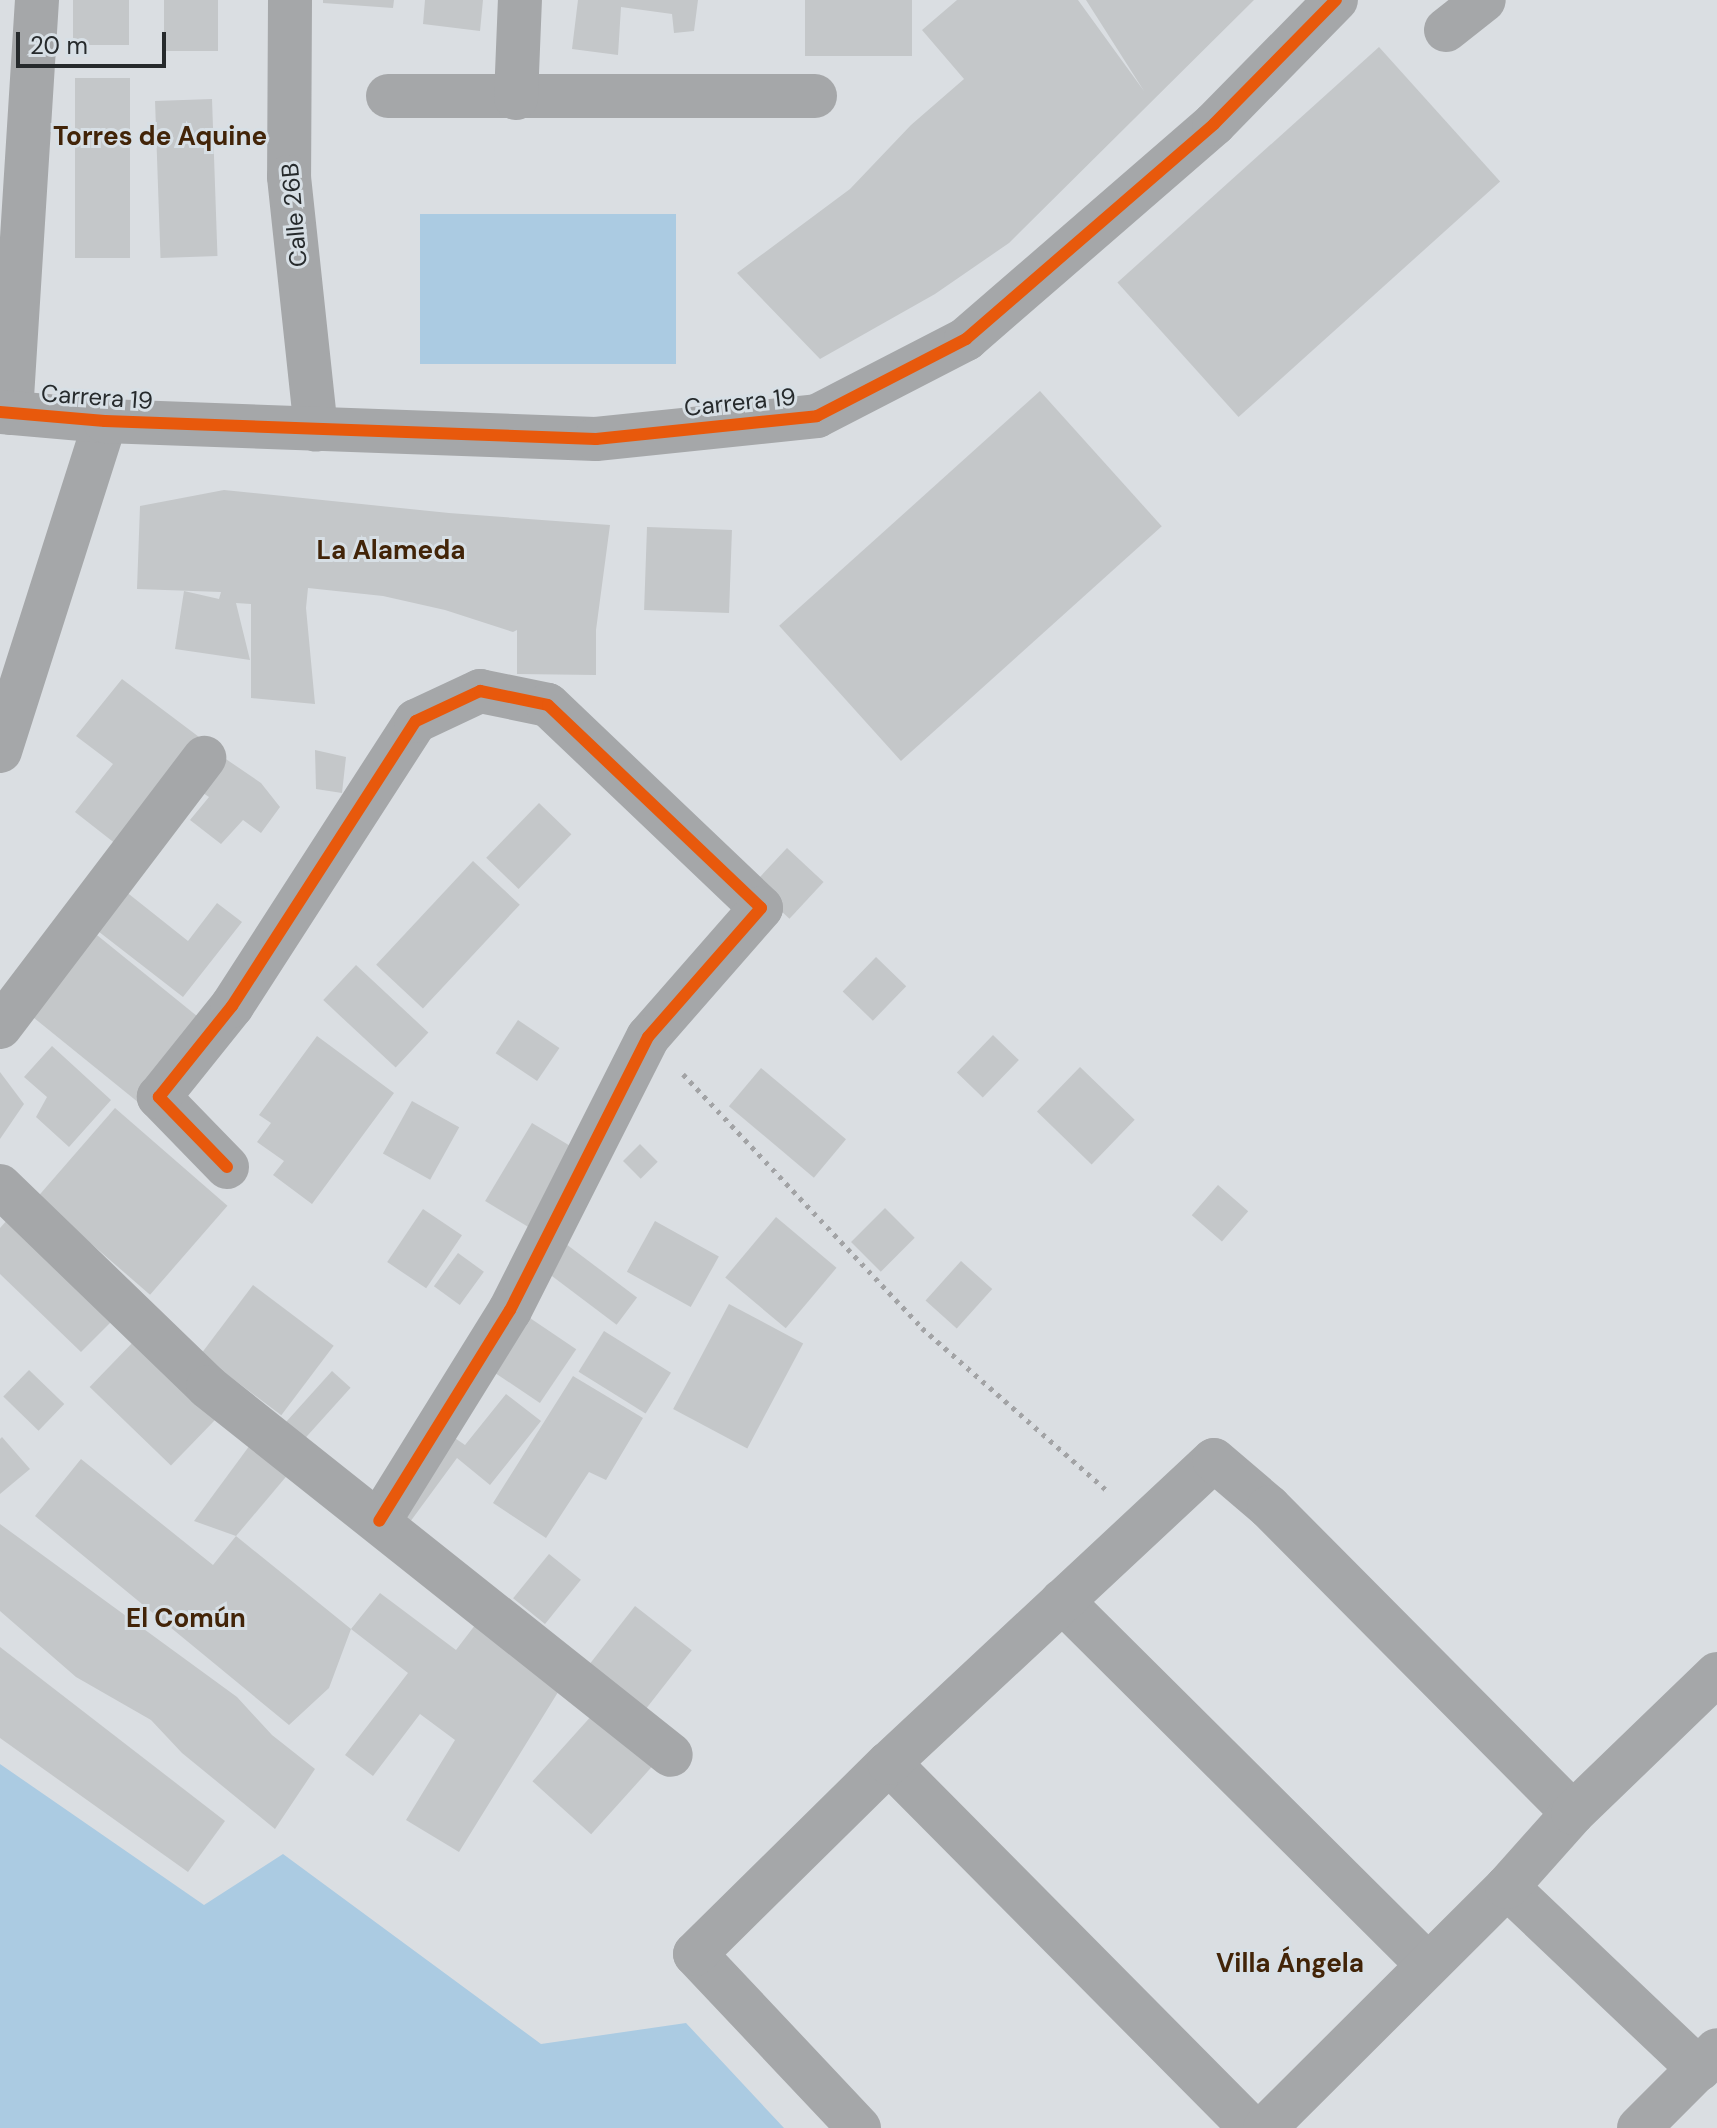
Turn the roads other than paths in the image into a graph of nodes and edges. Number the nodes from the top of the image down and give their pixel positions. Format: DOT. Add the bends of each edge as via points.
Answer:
graph roads {
  1 [pos="37,0"];
  2 [pos="290,0"];
  3 [pos="520,0"];
  4 [pos="1336,0"];
  5 [pos="1484,0"];
  6 [pos="1446,30"];
  7 [pos="388,96"];
  8 [pos="815,96"];
  9 [pos="516,98"];
  10 [pos="6,412"];
  11 [pos="105,421"];
  12 [pos="316,430"];
  13 [pos="0,751"];
  14 [pos="204,758"];
  15 [pos="0,1027"];
  16 [pos="227,1167"];
  17 [pos="0,1186"];
  18 [pos="379,1521"];
  19 [pos="1062,1601"];
  20 [pos="1717,1674"];
  21 [pos="671,1755"];
  22 [pos="889,1763"];
  23 [pos="1573,1813"];
  24 [pos="1507,1887"];
  25 [pos="1427,1964"];
  26 [pos="1708,2059"];
  27 [pos="859,2128"];
  28 [pos="1251,2128"];
  29 [pos="1265,2128"];
  30 [pos="1639,2128"];
  1 -- 10 [label="street"];
  2 -- 12 [label="street, Calle 26B" via="289,177"];
  3 -- 9 [label="street"];
  4 -- 12 [label="street, Carrera 19" via="1214,124 966,339 817,416 596,439"];
  5 -- 6 [label="street"];
  7 -- 9 [label="street"];
  8 -- 9 [label="street"];
  10 -- 11 [label="street, Carrera 19"];
  11 -- 12 [label="street, Carrera 19"];
  11 -- 13 [label="street"];
  14 -- 15 [label="street"];
  16 -- 18 [label="street" via="159,1097 232,1006 416,721 480,691 548,705 761,908 648,1037 510,1310"];
  17 -- 18 [label="street" via="208,1387"];
  18 -- 21 [label="street"];
  19 -- 22 [label="street"];
  19 -- 23 [label="street" via="1214,1460 1269,1507"];
  19 -- 25 [label="street"];
  20 -- 23 [label="street"];
  22 -- 27 [label="street" via="695,1954"];
  22 -- 28 [label="street"];
  23 -- 24 [label="street"];
  24 -- 25 [label="street"];
  24 -- 26 [label="street"];
  25 -- 29 [label="street"];
  26 -- 30 [label="street"];
}
